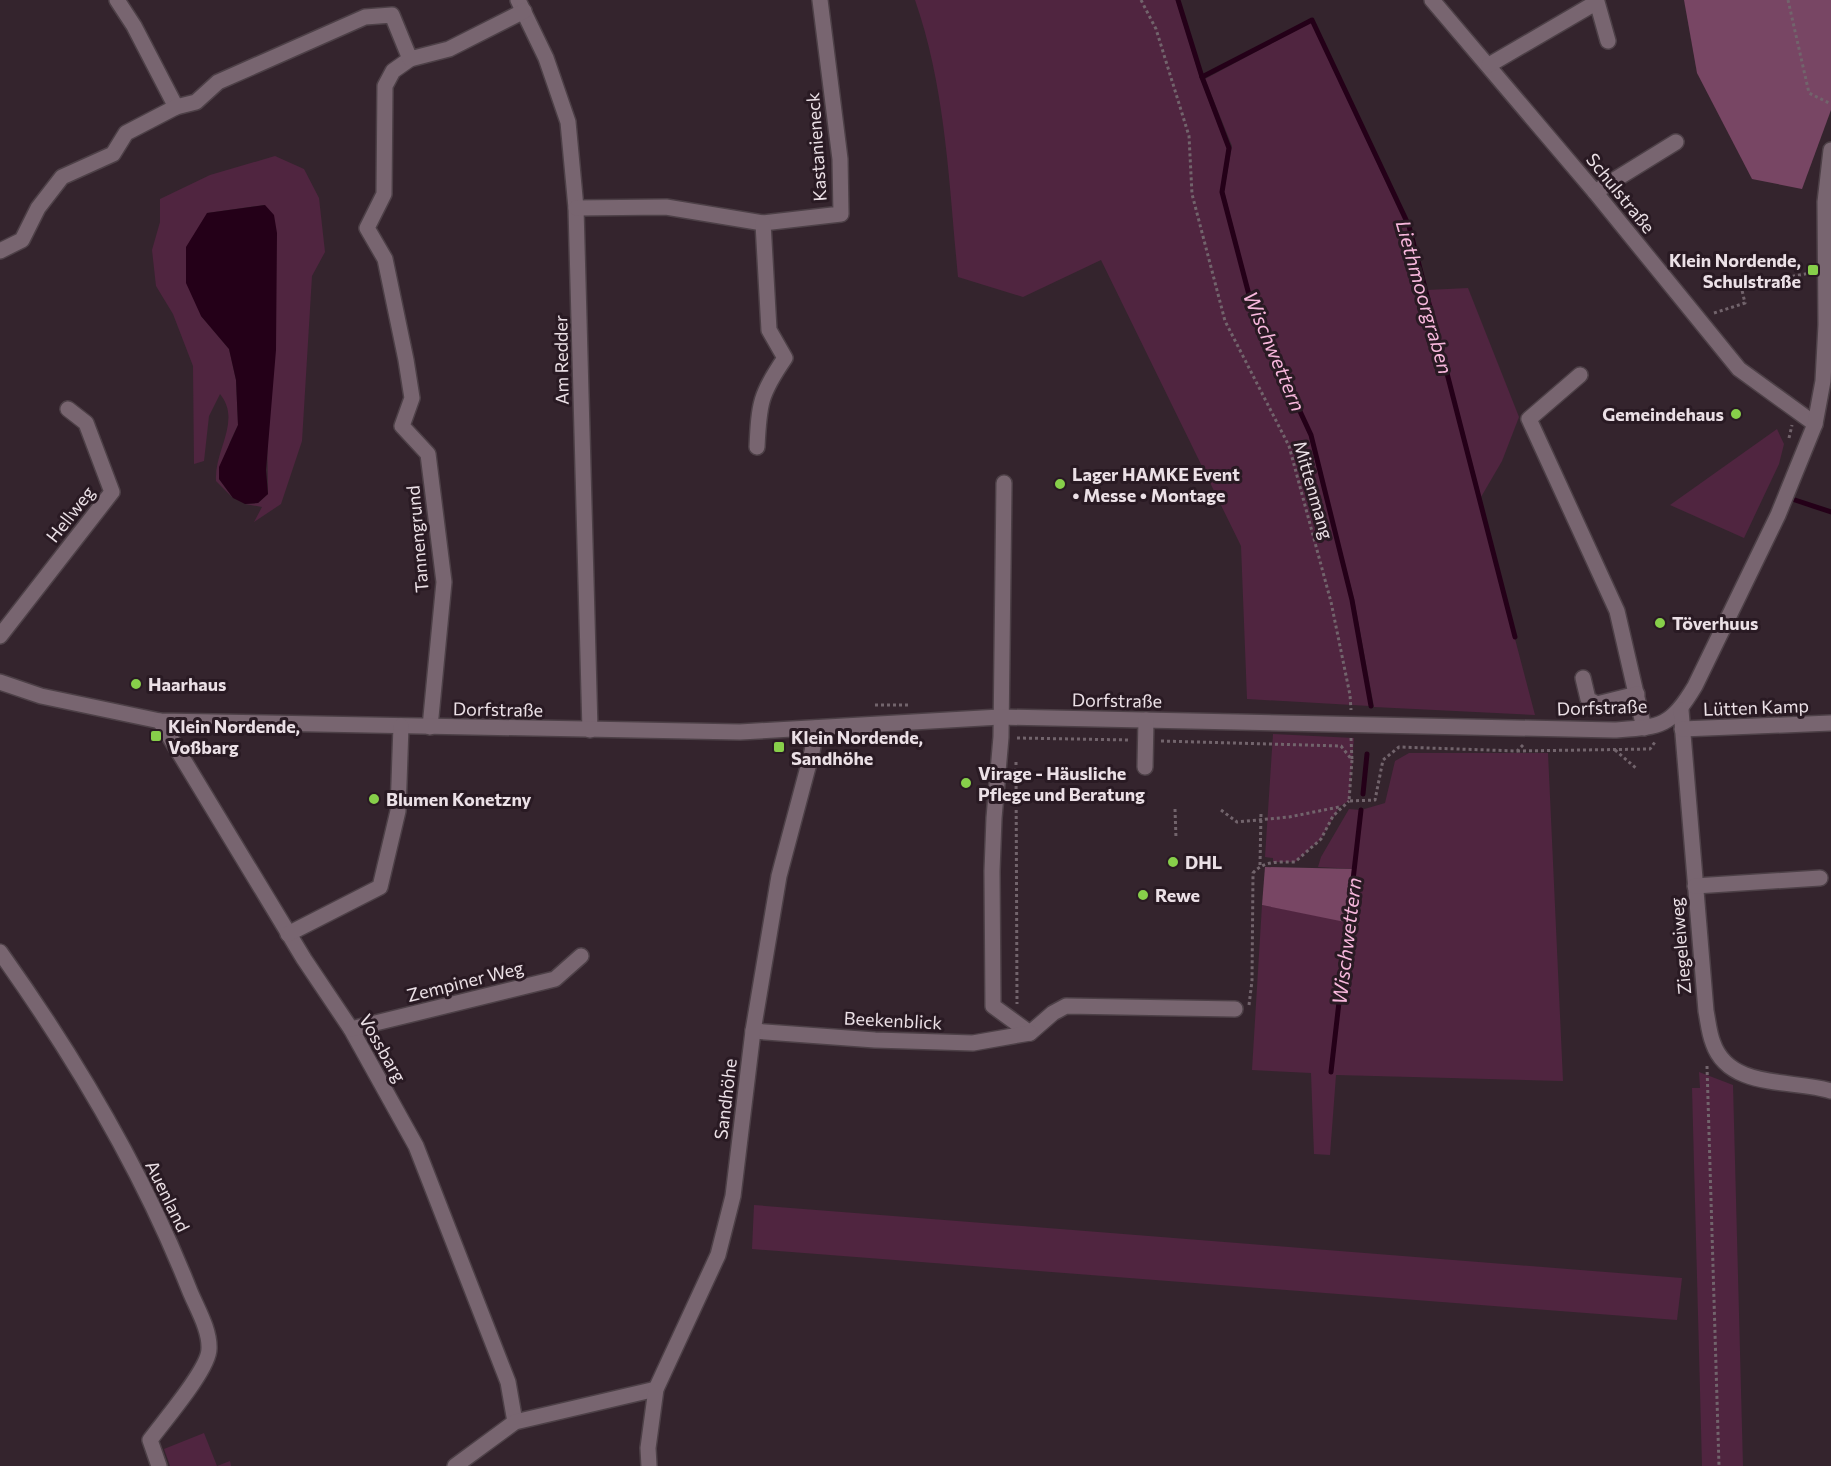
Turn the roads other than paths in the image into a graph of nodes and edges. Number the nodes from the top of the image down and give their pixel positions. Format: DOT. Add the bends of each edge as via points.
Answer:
graph roads {
  1 [pos="117,0"];
  2 [pos="820,0"];
  3 [pos="1432,0"];
  4 [pos="1597,1"];
  5 [pos="521,5"];
  6 [pos="1608,42"];
  7 [pos="410,59"];
  8 [pos="1489,65"];
  9 [pos="176,107"];
  10 [pos="1676,142"];
  11 [pos="1831,150"];
  12 [pos="1595,192"];
  13 [pos="576,208"];
  14 [pos="763,223"];
  15 [pos="0,251"];
  16 [pos="1580,375"];
  17 [pos="68,409"];
  18 [pos="1815,424"];
  19 [pos="757,447"];
  20 [pos="1004,483"];
  21 [pos="0,636"];
  22 [pos="1583,678"];
  23 [pos="0,682"];
  24 [pos="1636,694"];
  25 [pos="1681,711"];
  26 [pos="1000,717"];
  27 [pos="1146,720"];
  28 [pos="160,721"];
  29 [pos="1831,723"];
  30 [pos="400,726"];
  31 [pos="430,727"];
  32 [pos="816,728"];
  33 [pos="1644,728"];
  34 [pos="1682,729"];
  35 [pos="590,730"];
  36 [pos="1145,767"];
  37 [pos="1820,878"];
  38 [pos="1695,886"];
  39 [pos="288,934"];
  40 [pos="0,952"];
  41 [pos="581,956"];
  42 [pos="1235,1009"];
  43 [pos="351,1029"];
  44 [pos="753,1031"];
  45 [pos="1030,1033"];
  46 [pos="1831,1091"];
  47 [pos="656,1389"];
  48 [pos="515,1422"];
  49 [pos="159,1466"];
  50 [pos="455,1466"];
  51 [pos="649,1466"];
  1 -- 9 [label="street"];
  2 -- 14 [label="street, Kastanieneck" via="840,159 841,214"];
  3 -- 8 [label="street, Schulstraße"];
  4 -- 6 [label="street"];
  4 -- 8 [label="street"];
  5 -- 7 [label="street" via="449,49"];
  5 -- 13 [label="street, Am Redder" via="546,58 568,122"];
  7 -- 9 [label="street" via="392,15 365,17 218,82 196,102"];
  7 -- 31 [label="street, Tannengrund" via="393,71 385,86 384,194 367,228 385,259 406,360 412,398 402,426 428,454 444,582"];
  8 -- 12 [label="street, Schulstraße"];
  9 -- 15 [label="street" via="126,133 113,154 62,177 38,208 22,240"];
  10 -- 12 [label="street"];
  11 -- 18 [label="street" via="1825,202 1823,381"];
  12 -- 18 [label="street, Schulstraße" via="1739,369"];
  13 -- 14 [label="street, Kastanieneck" via="666,207"];
  13 -- 35 [label="street, Am Redder"];
  14 -- 19 [label="street" via="769,330 785,358 766,386 760,405"];
  16 -- 24 [label="street" via="1529,419 1617,611"];
  17 -- 21 [label="street, Hellweg" via="86,423 112,492"];
  18 -- 25 [label="street" via="1778,515"];
  20 -- 26 [label="street"];
  22 -- 24 [label="street" via="1588,699 1597,704"];
  23 -- 28 [label="street, Dorfstraße" via="41,696"];
  24 -- 33 [label="street"];
  25 -- 33 [label="street, Dorfstraße" via="1664,723"];
  25 -- 34 [label="street, Ziegeleiweg"];
  26 -- 27 [label="street, Dorfstraße"];
  26 -- 32 [label="street, Dorfstraße"];
  26 -- 45 [label="street" via="993,818 993,1006"];
  27 -- 33 [label="street, Dorfstraße"];
  27 -- 36 [label="street"];
  28 -- 30 [label="street, Dorfstraße"];
  28 -- 39 [label="street, Vossbarg"];
  29 -- 34 [label="street, Lütten Kamp"];
  30 -- 31 [label="street, Dorfstraße"];
  30 -- 39 [label="street" via="398,811 380,887"];
  31 -- 35 [label="street, Dorfstraße"];
  32 -- 35 [label="street, Dorfstraße" via="740,732"];
  32 -- 44 [label="street, Sandhöhe" via="779,876"];
  34 -- 38 [label="street, Ziegeleiweg"];
  37 -- 38 [label="street"];
  38 -- 46 [label="street, Ziegeleiweg" via="1706,1011 1713,1044 1738,1072"];
  39 -- 43 [label="street, Vossbarg"];
  40 -- 49 [label="street, Auenland" via="112,1127 182,1269 206,1331 210,1350 199,1374 150,1440"];
  41 -- 43 [label="street, Zempiner Weg" via="555,979"];
  42 -- 45 [label="street" via="1066,1006"];
  43 -- 48 [label="street, Vossbarg" via="416,1146 508,1382"];
  44 -- 45 [label="street, Beekenblick" via="973,1043"];
  44 -- 47 [label="street, Sandhöhe" via="733,1196 718,1255"];
  47 -- 48 [label="street"];
  47 -- 51 [label="street, Sandhöhe"];
  48 -- 50 [label="street"];
}
